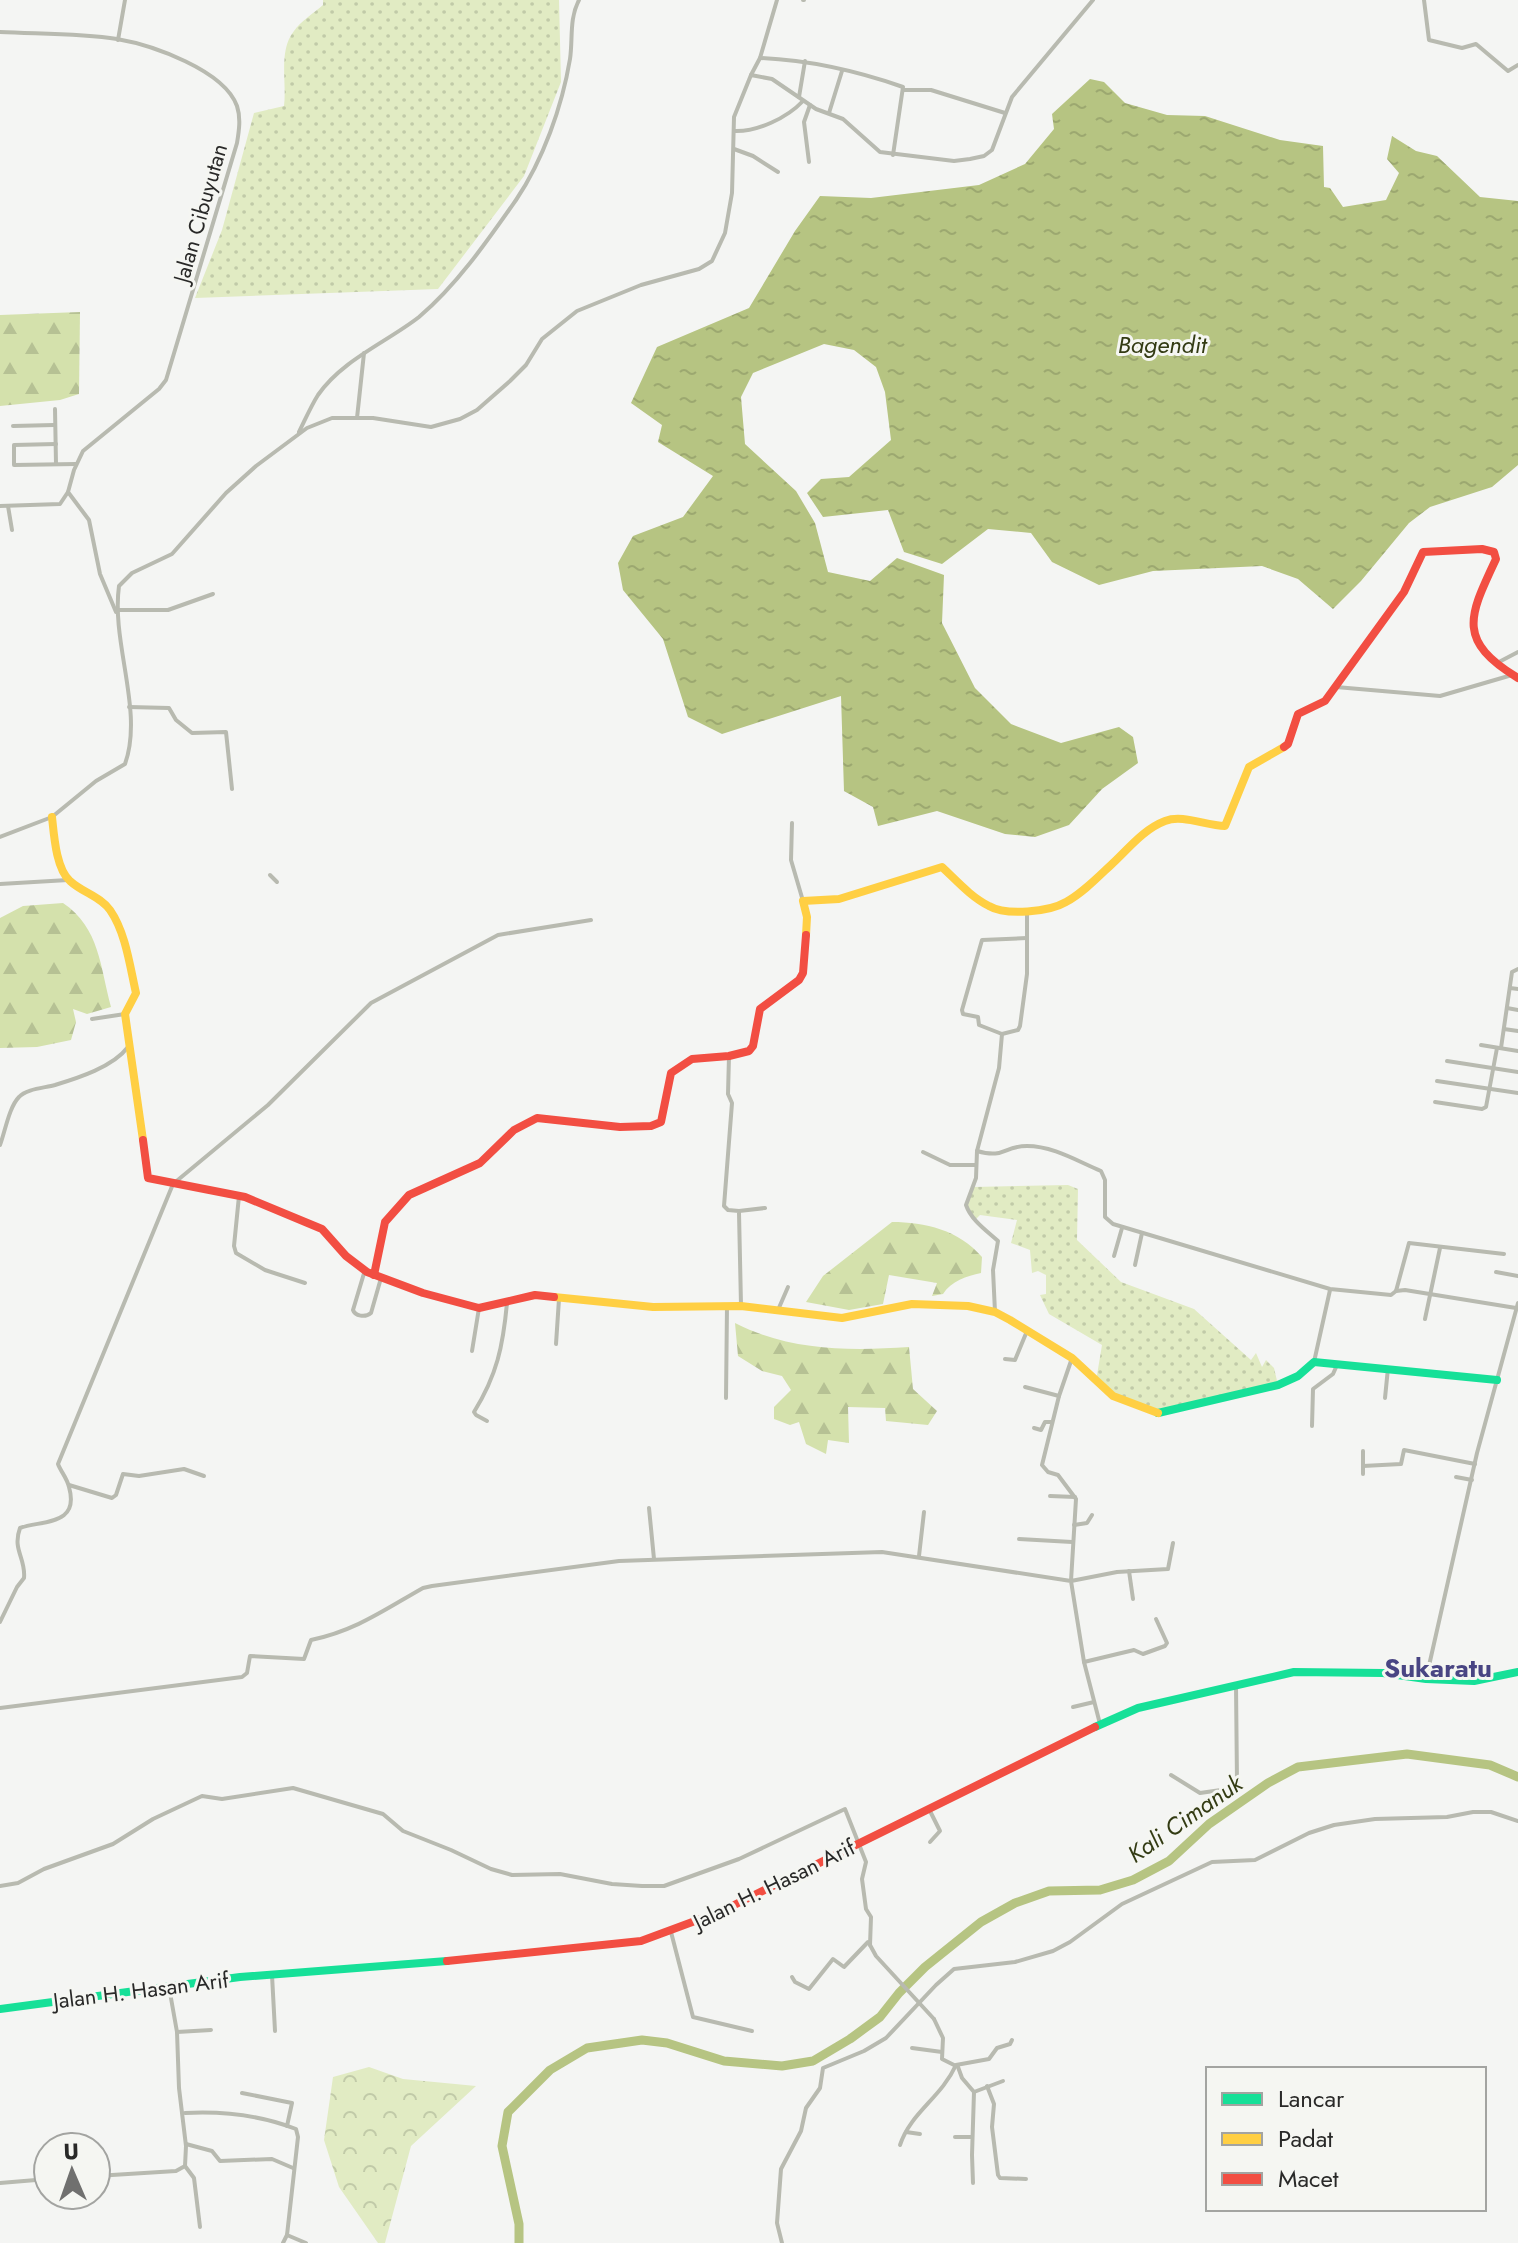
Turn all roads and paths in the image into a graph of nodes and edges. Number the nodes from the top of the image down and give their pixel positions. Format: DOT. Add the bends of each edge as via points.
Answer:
graph roads {
  1 [pos="125,0"];
  2 [pos="579,0"];
  3 [pos="777,0"];
  4 [pos="1093,0"];
  5 [pos="1424,0"];
  6 [pos="0,32"];
  7 [pos="118,40"];
  8 [pos="760,58"];
  9 [pos="805,61"];
  10 [pos="1518,65"];
  11 [pos="842,71"];
  12 [pos="751,75"];
  13 [pos="903,90"];
  14 [pos="801,99"];
  15 [pos="810,105"];
  16 [pos="829,113"];
  17 [pos="1005,113"];
  18 [pos="733,131"];
  19 [pos="734,149"];
  20 [pos="893,155"];
  21 [pos="809,162"];
  22 [pos="778,172"];
  23 [pos="364,353"];
  24 [pos="55,409"];
  25 [pos="354,418"];
  26 [pos="305,420"];
  27 [pos="314,424"];
  28 [pos="55,425"];
  29 [pos="13,426"];
  30 [pos="298,434"];
  31 [pos="56,444"];
  32 [pos="56,464"];
  33 [pos="76,464"];
  34 [pos="69,493"];
  35 [pos="0,506"];
  36 [pos="8,506"];
  37 [pos="12,530"];
  38 [pos="213,594"];
  39 [pos="116,611"];
  40 [pos="1518,652"];
  41 [pos="1497,663"];
  42 [pos="1515,676"];
  43 [pos="1336,687"];
  44 [pos="129,707"];
  45 [pos="232,789"];
  46 [pos="52,817"];
  47 [pos="792,823"];
  48 [pos="0,837"];
  49 [pos="270,875"];
  50 [pos="68,880"];
  51 [pos="276,882"];
  52 [pos="0,884"];
  53 [pos="803,901"];
  54 [pos="1027,912"];
  55 [pos="591,920"];
  56 [pos="1027,938"];
  57 [pos="1518,969"];
  58 [pos="1510,988"];
  59 [pos="1518,989"];
  60 [pos="1507,1008"];
  61 [pos="1518,1010"];
  62 [pos="125,1014"];
  63 [pos="92,1019"];
  64 [pos="1504,1029"];
  65 [pos="1518,1031"];
  66 [pos="1002,1034"];
  67 [pos="127,1040"];
  68 [pos="1481,1045"];
  69 [pos="1499,1048"];
  70 [pos="1518,1051"];
  71 [pos="729,1056"];
  72 [pos="1447,1061"];
  73 [pos="1493,1068"];
  74 [pos="1518,1072"];
  75 [pos="1437,1081"];
  76 [pos="1490,1089"];
  77 [pos="1518,1093"];
  78 [pos="1435,1102"];
  79 [pos="0,1145"];
  80 [pos="977,1151"];
  81 [pos="923,1152"];
  82 [pos="976,1165"];
  83 [pos="173,1184"];
  84 [pos="239,1196"];
  85 [pos="765,1208"];
  86 [pos="739,1214"];
  87 [pos="1123,1227"];
  88 [pos="1142,1233"];
  89 [pos="1440,1248"];
  90 [pos="1504,1254"];
  91 [pos="1114,1256"];
  92 [pos="1135,1265"];
  93 [pos="365,1270"];
  94 [pos="1496,1272"];
  95 [pos="378,1276"];
  96 [pos="1518,1276"];
  97 [pos="305,1283"];
  98 [pos="788,1287"];
  99 [pos="1330,1289"];
  100 [pos="1396,1291"];
  101 [pos="1430,1295"];
  102 [pos="559,1299"];
  103 [pos="507,1303"];
  104 [pos="1517,1305"];
  105 [pos="727,1306"];
  106 [pos="741,1306"];
  107 [pos="479,1308"];
  108 [pos="778,1310"];
  109 [pos="995,1312"];
  110 [pos="1425,1319"];
  111 [pos="1027,1331"];
  112 [pos="556,1344"];
  113 [pos="472,1351"];
  114 [pos="1072,1358"];
  115 [pos="1005,1359"];
  116 [pos="1314,1362"];
  117 [pos="1338,1363"];
  118 [pos="1388,1368"];
  119 [pos="1497,1380"];
  120 [pos="1025,1387"];
  121 [pos="1059,1396"];
  122 [pos="726,1398"];
  123 [pos="1385,1398"];
  124 [pos="487,1421"];
  125 [pos="1052,1422"];
  126 [pos="1312,1426"];
  127 [pos="1034,1428"];
  128 [pos="1363,1451"];
  129 [pos="1475,1464"];
  130 [pos="1363,1466"];
  131 [pos="1363,1474"];
  132 [pos="204,1476"];
  133 [pos="1456,1477"];
  134 [pos="1472,1480"];
  135 [pos="69,1485"];
  136 [pos="1050,1496"];
  137 [pos="1075,1497"];
  138 [pos="649,1508"];
  139 [pos="924,1512"];
  140 [pos="1092,1515"];
  141 [pos="1074,1525"];
  142 [pos="1019,1539"];
  143 [pos="1074,1542"];
  144 [pos="1173,1543"];
  145 [pos="919,1556"];
  146 [pos="654,1559"];
  147 [pos="1129,1571"];
  148 [pos="1071,1581"];
  149 [pos="1133,1599"];
  150 [pos="1156,1619"];
  151 [pos="0,1622"];
  152 [pos="1084,1662"];
  153 [pos="1518,1672"];
  154 [pos="1426,1679"];
  155 [pos="1236,1685"];
  156 [pos="1094,1702"];
  157 [pos="1073,1707"];
  158 [pos="0,1708"];
  159 [pos="1100,1724"];
  160 [pos="1171,1775"];
  161 [pos="929,1809"];
  162 [pos="1518,1821"];
  163 [pos="930,1842"];
  164 [pos="860,1843"];
  165 [pos="0,1886"];
  166 [pos="671,1932"];
  167 [pos="869,1943"];
  168 [pos="272,1975"];
  169 [pos="792,1977"];
  170 [pos="169,1985"];
  171 [pos="0,2009"];
  172 [pos="211,2030"];
  173 [pos="275,2031"];
  174 [pos="752,2031"];
  175 [pos="177,2032"];
  176 [pos="1012,2040"];
  177 [pos="912,2048"];
  178 [pos="942,2052"];
  179 [pos="956,2065"];
  180 [pos="1003,2081"];
  181 [pos="987,2086"];
  182 [pos="974,2092"];
  183 [pos="242,2093"];
  184 [pos="184,2113"];
  185 [pos="287,2126"];
  186 [pos="906,2132"];
  187 [pos="920,2134"];
  188 [pos="955,2137"];
  189 [pos="972,2137"];
  190 [pos="186,2144"];
  191 [pos="900,2145"];
  192 [pos="185,2166"];
  193 [pos="293,2168"];
  194 [pos="112,2175"];
  195 [pos="1026,2179"];
  196 [pos="32,2180"];
  197 [pos="0,2183"];
  198 [pos="973,2183"];
  199 [pos="200,2227"];
  200 [pos="287,2235"];
  201 [pos="283,2243"];
  202 [pos="306,2243"];
  203 [pos="782,2243"];
  1 -- 7 [label="street"];
  2 -- 23 [label="street" via="564,87 531,176 437,299"];
  3 -- 8 [label="street"];
  4 -- 17 [label="street" via="1024,81"];
  5 -- 10 [label="street" via="1429,40 1464,48 1476,44 1508,71"];
  6 -- 7 [label="street, Jalan Cibuyutan"];
  7 -- 33 [label="street, Jalan Cibuyutan" via="172,56 212,77 231,96 240,122 166,380 92,442"];
  8 -- 9 [label="street"];
  8 -- 12 [label="street"];
  9 -- 11 [label="street"];
  9 -- 14 [label="street"];
  11 -- 13 [label="street"];
  11 -- 16 [label="street"];
  12 -- 14 [label="street" via="772,79"];
  12 -- 18 [label="street"];
  13 -- 17 [label="street" via="931,90"];
  13 -- 20 [label="street"];
  14 -- 15 [label="street"];
  14 -- 18 [label="street" via="781,117"];
  15 -- 16 [label="street"];
  15 -- 21 [label="street" via="804,122"];
  16 -- 20 [label="street" via="880,152"];
  17 -- 20 [label="street" via="992,150 984,156 954,161"];
  18 -- 19 [label="street"];
  19 -- 22 [label="street"];
  19 -- 25 [label="street" via="725,233 712,261 577,311 542,339 510,381 460,419 431,427"];
  23 -- 25 [label="street"];
  23 -- 26 [label="street" via="319,393"];
  24 -- 28 [label="street"];
  25 -- 27 [label="street"];
  26 -- 27 [label="street"];
  26 -- 30 [label="street"];
  27 -- 30 [label="street"];
  28 -- 29 [label="street"];
  28 -- 31 [label="street"];
  30 -- 39 [label="street" via="226,493 172,554 120,584"];
  31 -- 32 [label="street"];
  31 -- 32 [label="street" via="14,445 14,465"];
  32 -- 33 [label="street"];
  33 -- 34 [label="street, Jalan Cibuyutan"];
  34 -- 36 [label="street" via="60,504"];
  34 -- 39 [label="street" via="89,520 100,574"];
  35 -- 36 [label="street"];
  36 -- 37 [label="street"];
  38 -- 39 [label="street" via="165,611"];
  39 -- 44 [label="street"];
  40 -- 41 [label="street"];
  41 -- 42 [label="street"];
  41 -- 43 [label="street" via="1480,647 1471,619 1496,559 1494,552 1423,552 1404,592"];
  42 -- 43 [label="street" via="1440,696"];
  43 -- 54 [label="street" via="1320,705 1298,714 1286,746 1249,767 1225,826 1167,820 1148,830 1065,903"];
  44 -- 45 [label="street" via="169,708 192,733 226,732"];
  44 -- 46 [label="street" via="125,764"];
  46 -- 48 [label="street"];
  46 -- 50 [label="street" via="56,851"];
  47 -- 53 [label="street" via="791,860"];
  49 -- 51 [label="street"];
  50 -- 52 [label="street"];
  50 -- 62 [label="street" via="113,914 136,993"];
  53 -- 54 [label="street" via="839,899 942,867 988,906"];
  53 -- 71 [label="street" via="803,973 760,1009 752,1048"];
  54 -- 56 [label="street"];
  55 -- 83 [label="street" via="498,935 371,1003 268,1105"];
  56 -- 66 [label="street" via="1020,1026"];
  56 -- 66 [label="street" via="982,940 962,1010 978,1017 979,1025"];
  57 -- 58 [label="street" via="1512,972"];
  58 -- 59 [label="street"];
  58 -- 60 [label="street"];
  60 -- 61 [label="street"];
  60 -- 64 [label="street"];
  62 -- 63 [label="street"];
  62 -- 67 [label="street"];
  64 -- 65 [label="street"];
  64 -- 69 [label="street"];
  66 -- 80 [label="street" via="999,1068"];
  67 -- 79 [label="street" via="121,1055 102,1066 21,1095"];
  67 -- 83 [label="street" via="147,1176"];
  68 -- 69 [label="street"];
  69 -- 70 [label="street"];
  69 -- 73 [label="street"];
  71 -- 86 [label="street" via="732,1103 724,1206"];
  71 -- 95 [label="street" via="692,1059 671,1073 661,1122 649,1127 537,1118 525,1122 480,1163 409,1195 381,1232"];
  72 -- 73 [label="street"];
  73 -- 74 [label="street"];
  73 -- 76 [label="street"];
  75 -- 76 [label="street"];
  76 -- 77 [label="street"];
  76 -- 78 [label="street" via="1484,1109"];
  80 -- 82 [label="street"];
  80 -- 87 [label="street" via="996,1155 1017,1147 1041,1147 1104,1177 1105,1217"];
  81 -- 82 [label="street" via="950,1165"];
  82 -- 109 [label="street" via="967,1210 998,1241"];
  83 -- 84 [label="street"];
  83 -- 135 [label="street" via="62,1453 58,1466"];
  84 -- 93 [label="street" via="322,1229"];
  84 -- 97 [label="street" via="236,1253 265,1270"];
  85 -- 86 [label="street"];
  86 -- 106 [label="street"];
  87 -- 88 [label="street"];
  87 -- 91 [label="street"];
  88 -- 92 [label="street"];
  88 -- 99 [label="street"];
  89 -- 90 [label="street"];
  89 -- 100 [label="street" via="1408,1244"];
  89 -- 101 [label="street"];
  93 -- 95 [label="street"];
  93 -- 95 [label="street" via="353,1310 358,1315 371,1313"];
  94 -- 96 [label="street"];
  95 -- 107 [label="street"];
  98 -- 108 [label="street"];
  99 -- 100 [label="street" via="1390,1295"];
  99 -- 116 [label="street"];
  100 -- 101 [label="street"];
  101 -- 104 [label="street"];
  101 -- 110 [label="street"];
  102 -- 103 [label="street" via="535,1295"];
  102 -- 105 [label="street" via="653,1307"];
  102 -- 112 [label="street"];
  103 -- 107 [label="street"];
  103 -- 124 [label="street" via="497,1370 474,1412"];
  104 -- 119 [label="street"];
  105 -- 106 [label="street"];
  105 -- 122 [label="street"];
  106 -- 108 [label="street"];
  107 -- 113 [label="street"];
  108 -- 109 [label="street" via="842,1318 912,1304"];
  109 -- 111 [label="street"];
  111 -- 114 [label="street"];
  111 -- 115 [label="street" via="1015,1360"];
  114 -- 116 [label="street" via="1113,1396 1164,1413 1278,1385"];
  114 -- 121 [label="street"];
  116 -- 117 [label="street"];
  117 -- 118 [label="street"];
  117 -- 126 [label="street" via="1333,1374 1313,1389"];
  118 -- 119 [label="street"];
  118 -- 123 [label="street"];
  119 -- 129 [label="street"];
  120 -- 121 [label="street"];
  121 -- 125 [label="street"];
  125 -- 127 [label="street" via="1045,1422 1041,1430"];
  125 -- 137 [label="street" via="1042,1465"];
  128 -- 130 [label="street"];
  129 -- 130 [label="street" via="1404,1450 1401,1464"];
  129 -- 134 [label="street"];
  130 -- 131 [label="street"];
  132 -- 135 [label="street" via="184,1469 123,1474 112,1498"];
  133 -- 134 [label="street"];
  134 -- 154 [label="street"];
  135 -- 151 [label="street" via="70,1503 63,1517 18,1530 24,1578"];
  136 -- 137 [label="street"];
  137 -- 141 [label="street"];
  138 -- 146 [label="street"];
  139 -- 145 [label="street"];
  140 -- 141 [label="street" via="1087,1523"];
  141 -- 143 [label="street"];
  142 -- 143 [label="street"];
  143 -- 148 [label="street"];
  144 -- 147 [label="street" via="1168,1569"];
  145 -- 146 [label="street" via="882,1552"];
  145 -- 148 [label="street"];
  146 -- 158 [label="street" via="423,1588 364,1624 311,1640 304,1659 250,1656 242,1677"];
  147 -- 148 [label="street"];
  147 -- 149 [label="street"];
  148 -- 152 [label="street"];
  150 -- 152 [label="street" via="1165,1646"];
  152 -- 156 [label="street"];
  153 -- 154 [label="street, Jalan H. Hasan Arif" via="1474,1681"];
  154 -- 155 [label="street, Jalan H. Hasan Arif" via="1317,1671"];
  155 -- 159 [label="street, Jalan H. Hasan Arif" via="1138,1708"];
  155 -- 160 [label="street" via="1237,1783 1200,1793"];
  156 -- 157 [label="street"];
  156 -- 159 [label="street"];
  159 -- 161 [label="street, Jalan H. Hasan Arif"];
  161 -- 163 [label="street" via="940,1831"];
  161 -- 164 [label="street, Jalan H. Hasan Arif"];
  162 -- 203 [label="street" via="1473,1812 1334,1825 1255,1860 1216,1861 1192,1870 1122,1904 1053,1951 1015,1962 954,1969 886,2038 825,2066 820,2088 781,2169 777,2223"];
  164 -- 165 [label="street" via="845,1809 739,1859 664,1886 549,1873 512,1875 403,1831 383,1814 293,1788 222,1799 202,1796 113,1844"];
  164 -- 166 [label="street, Jalan H. Hasan Arif"];
  164 -- 167 [label="street" via="871,1917"];
  166 -- 168 [label="street, Jalan H. Hasan Arif" via="628,1943"];
  166 -- 174 [label="street" via="693,2017"];
  167 -- 169 [label="street" via="844,1967 833,1959 809,1989"];
  167 -- 178 [label="street, bridge" via="934,2019 943,2038"];
  168 -- 170 [label="street, Jalan H. Hasan Arif"];
  168 -- 173 [label="street"];
  170 -- 171 [label="street, Jalan H. Hasan Arif"];
  170 -- 175 [label="street"];
  172 -- 175 [label="street"];
  175 -- 184 [label="street"];
  176 -- 179 [label="street" via="989,2059"];
  177 -- 178 [label="street"];
  178 -- 179 [label="street" via="942,2059"];
  179 -- 182 [label="street"];
  179 -- 186 [label="street" via="944,2088"];
  180 -- 181 [label="street"];
  181 -- 182 [label="street"];
  181 -- 195 [label="street" via="994,2104 998,2175"];
  182 -- 189 [label="street"];
  183 -- 185 [label="street" via="292,2103"];
  184 -- 185 [label="street" via="225,2112"];
  184 -- 190 [label="street"];
  185 -- 193 [label="street" via="298,2133"];
  186 -- 187 [label="street"];
  186 -- 191 [label="street"];
  188 -- 189 [label="street"];
  189 -- 198 [label="street"];
  190 -- 192 [label="street"];
  190 -- 193 [label="street" via="212,2151 220,2161 272,2159"];
  192 -- 194 [label="street"];
  192 -- 199 [label="street" via="194,2178"];
  193 -- 200 [label="street"];
  196 -- 197 [label="street"];
  200 -- 201 [label="street"];
  200 -- 202 [label="street"];
}
